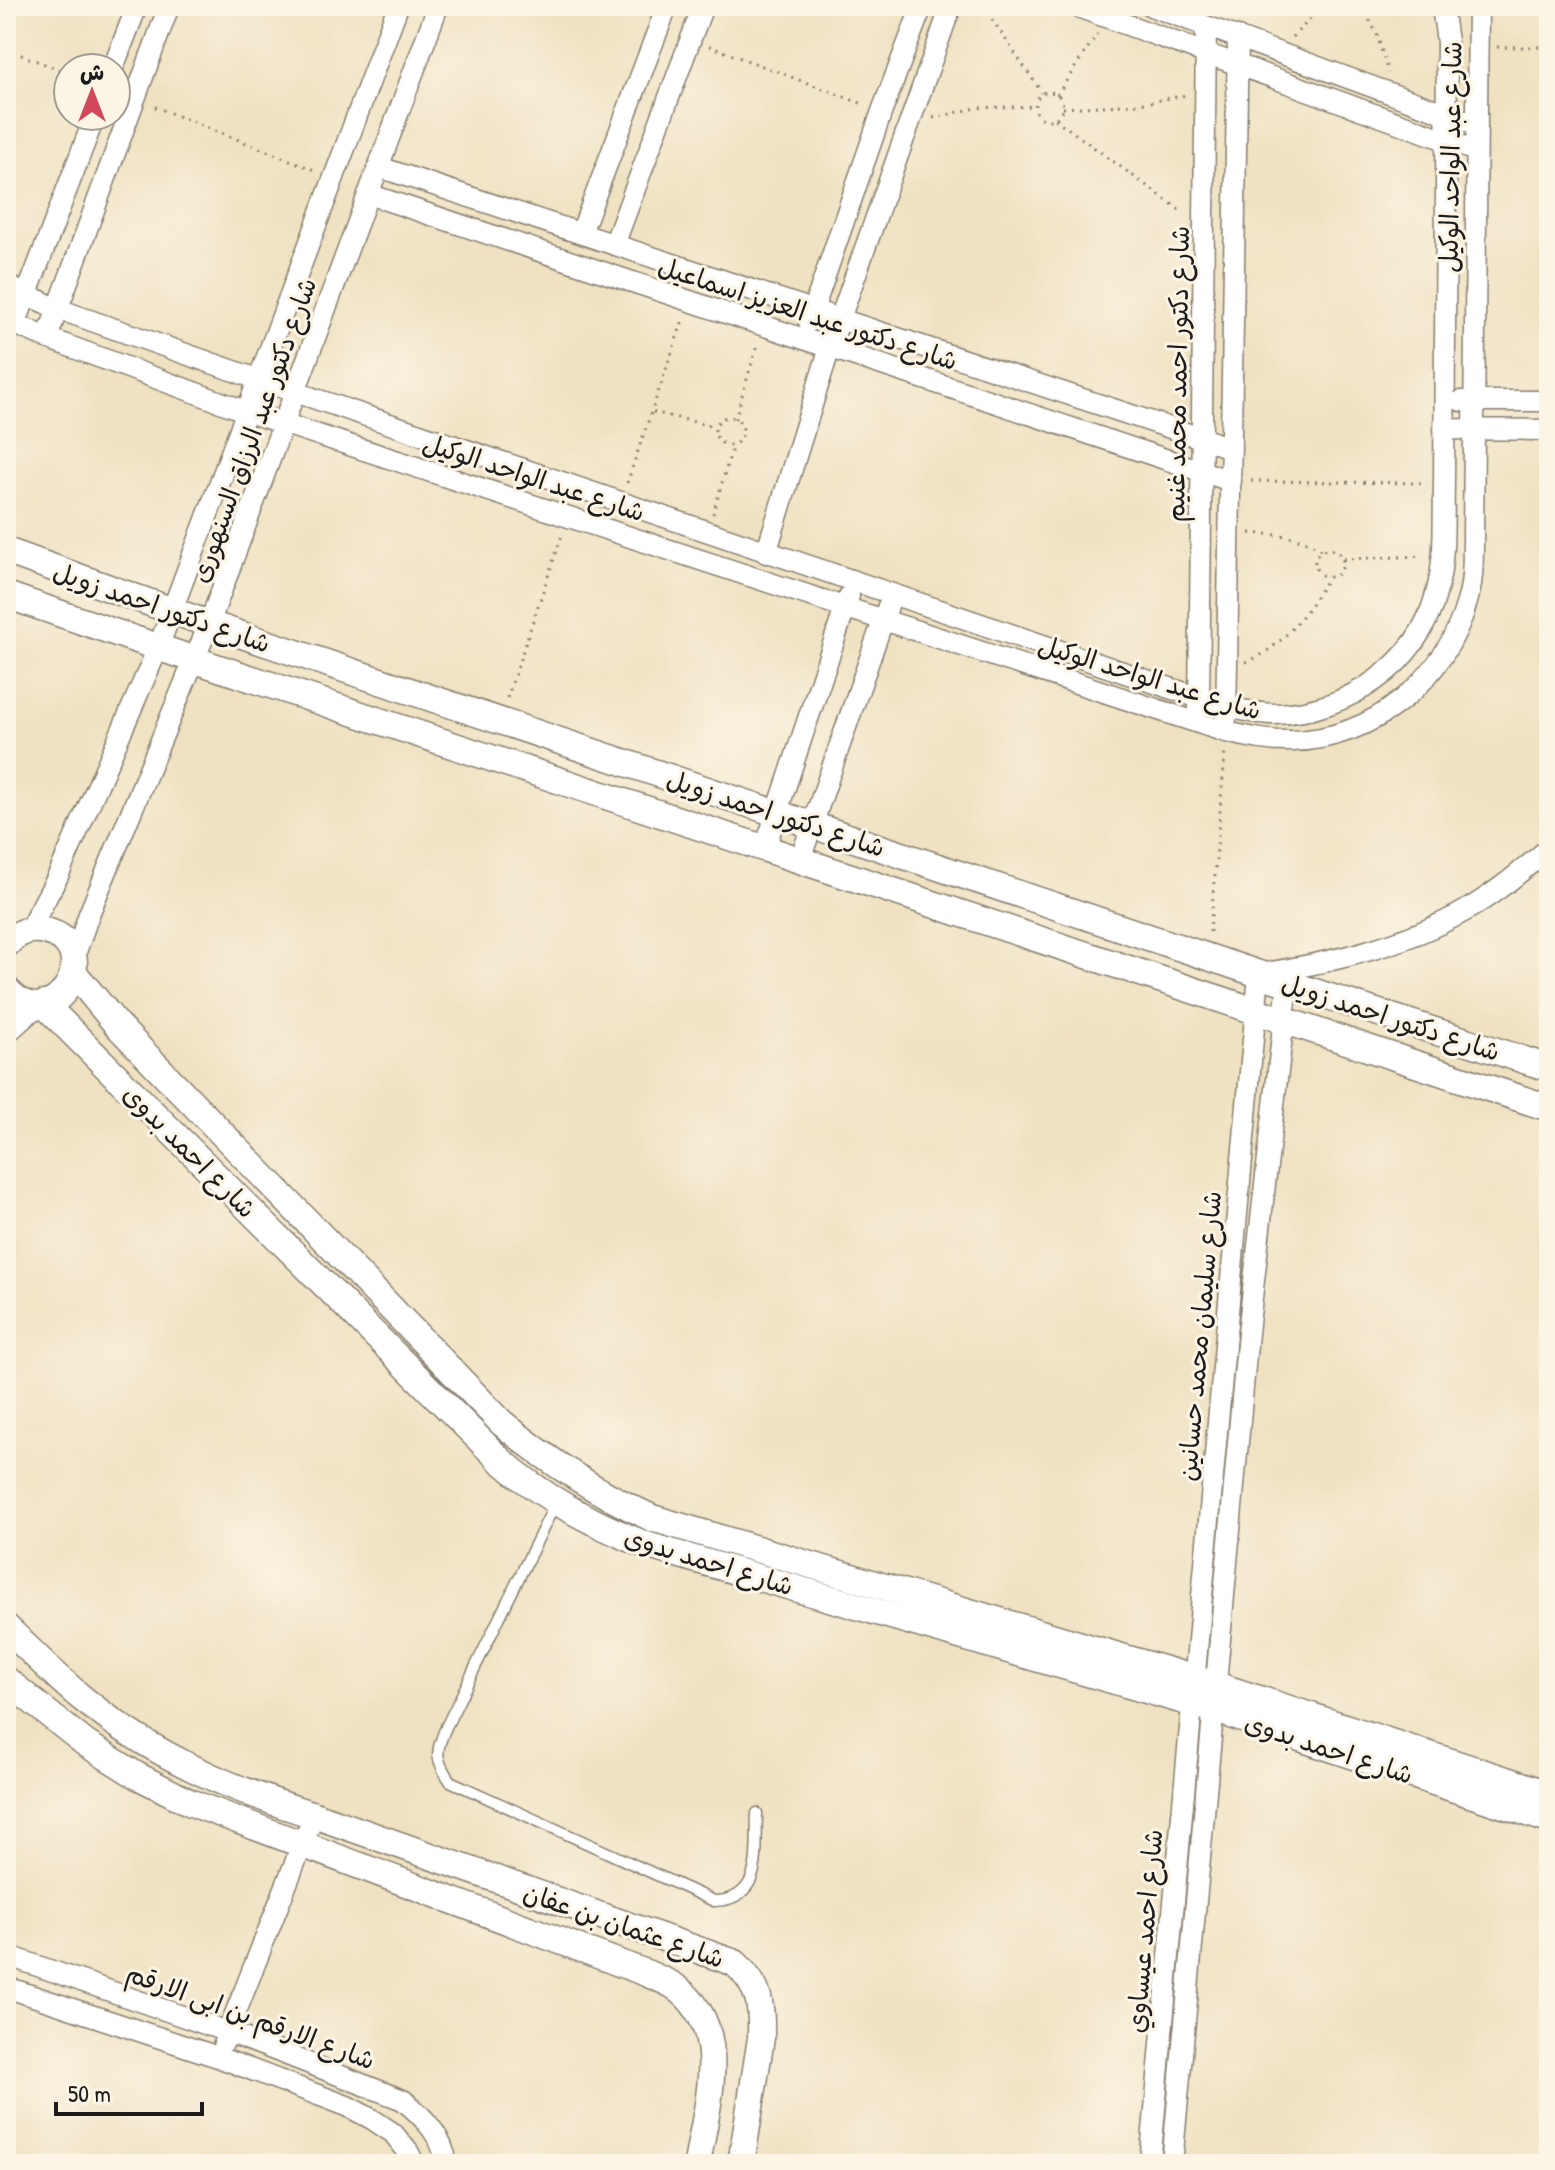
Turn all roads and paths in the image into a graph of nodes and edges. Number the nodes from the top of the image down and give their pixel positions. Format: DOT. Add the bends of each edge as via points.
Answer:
graph roads {
  1 [pos="137,6"];
  2 [pos="169,6"];
  3 [pos="398,6"];
  4 [pos="438,6"];
  5 [pos="667,6"];
  6 [pos="703,6"];
  7 [pos="922,6"];
  8 [pos="951,6"];
  9 [pos="983,6"];
  10 [pos="1075,6"];
  11 [pos="1151,6"];
  12 [pos="1324,6"];
  13 [pos="1362,6"];
  14 [pos="1442,6"];
  15 [pos="1478,6"];
  16 [pos="1108,18"];
  17 [pos="1206,26"];
  18 [pos="1238,37"];
  19 [pos="691,39"];
  20 [pos="1477,47"];
  21 [pos="1549,47"];
  22 [pos="6,49"];
  23 [pos="1270,50"];
  24 [pos="119,52"];
  25 [pos="1206,53"];
  26 [pos="1237,65"];
  27 [pos="52,67"];
  28 [pos="1206,89"];
  29 [pos="1042,93"];
  30 [pos="1389,93"];
  31 [pos="1057,95"];
  32 [pos="134,99"];
  33 [pos="1034,106"];
  34 [pos="1063,108"];
  35 [pos="882,111"];
  36 [pos="1446,113"];
  37 [pos="1055,119"];
  38 [pos="909,123"];
  39 [pos="1477,125"];
  40 [pos="89,132"];
  41 [pos="1446,139"];
  42 [pos="1476,151"];
  43 [pos="379,167"];
  44 [pos="333,177"];
  45 [pos="368,194"];
  46 [pos="1204,229"];
  47 [pos="581,233"];
  48 [pos="614,245"];
  49 [pos="6,285"];
  50 [pos="26,295"];
  51 [pos="689,302"];
  52 [pos="58,309"];
  53 [pos="812,310"];
  54 [pos="839,319"];
  55 [pos="10,322"];
  56 [pos="763,325"];
  57 [pos="47,338"];
  58 [pos="804,338"];
  59 [pos="830,347"];
  60 [pos="257,379"];
  61 [pos="295,392"];
  62 [pos="1444,401"];
  63 [pos="1474,401"];
  64 [pos="1549,401"];
  65 [pos="245,411"];
  66 [pos="652,411"];
  67 [pos="735,419"];
  68 [pos="284,423"];
  69 [pos="715,427"];
  70 [pos="1444,429"];
  71 [pos="1474,429"];
  72 [pos="1549,430"];
  73 [pos="1202,438"];
  74 [pos="733,445"];
  75 [pos="1231,448"];
  76 [pos="1202,473"];
  77 [pos="1231,481"];
  78 [pos="1444,483"];
  79 [pos="620,502"];
  80 [pos="568,516"];
  81 [pos="708,532"];
  82 [pos="1229,532"];
  83 [pos="6,551"];
  84 [pos="1322,551"];
  85 [pos="766,553"];
  86 [pos="1442,555"];
  87 [pos="1343,559"];
  88 [pos="1328,577"];
  89 [pos="854,581"];
  90 [pos="892,593"];
  91 [pos="6,595"];
  92 [pos="845,606"];
  93 [pos="172,611"];
  94 [pos="883,619"];
  95 [pos="209,624"];
  96 [pos="158,648"];
  97 [pos="195,660"];
  98 [pos="1227,669"];
  99 [pos="1200,698"];
  100 [pos="1226,707"];
  101 [pos="500,721"];
  102 [pos="1199,723"];
  103 [pos="1226,732"];
  104 [pos="777,813"];
  105 [pos="812,825"];
  106 [pos="765,848"];
  107 [pos="1549,848"];
  108 [pos="800,860"];
  109 [pos="16,931"];
  110 [pos="1208,956"];
  111 [pos="74,966"];
  112 [pos="1259,974"];
  113 [pos="1288,983"];
  114 [pos="6,989"];
  115 [pos="41,1005"];
  116 [pos="1256,1009"];
  117 [pos="1284,1020"];
  118 [pos="6,1034"];
  119 [pos="1549,1068"];
  120 [pos="1549,1108"];
  121 [pos="556,1502"];
  122 [pos="6,1627"];
  123 [pos="6,1680"];
  124 [pos="1203,1694"];
  125 [pos="1549,1794"];
  126 [pos="757,1813"];
  127 [pos="314,1815"];
  128 [pos="1549,1820"];
  129 [pos="302,1844"];
  130 [pos="6,1955"];
  131 [pos="6,1987"];
  132 [pos="228,2032"];
  133 [pos="218,2057"];
  134 [pos="414,2164"];
  135 [pos="447,2164"];
  136 [pos="697,2164"];
  137 [pos="741,2164"];
  138 [pos="1150,2164"];
  139 [pos="1172,2164"];
  1 -- 24 [label="street"];
  2 -- 32 [label="street"];
  3 -- 44 [label="street, شارع دكتور عبد الرزاق السنهورى"];
  4 -- 43 [label="street, شارع دكتور عبد الرزاق السنهورى"];
  5 -- 47 [label="street"];
  6 -- 19 [label="street"];
  7 -- 35 [label="street"];
  8 -- 38 [label="street"];
  9 -- 29 [label="path"];
  10 -- 16 [label="street"];
  11 -- 17 [label="street"];
  12 -- 23 [label="path"];
  13 -- 30 [label="path" via="1384,53"];
  14 -- 36 [label="street, شارع عبد الواحد الوكيل"];
  15 -- 20 [label="street, شارع عبد الواحد الوكيل"];
  16 -- 25 [label="street"];
  16 -- 31 [label="path"];
  17 -- 18 [label="street"];
  17 -- 25 [label="street, شارع دكتور احمد محمد غنيم"];
  18 -- 23 [label="street"];
  18 -- 26 [label="street"];
  19 -- 35 [label="path"];
  19 -- 48 [label="street"];
  20 -- 21 [label="path"];
  20 -- 39 [label="street, شارع عبد الواحد الوكيل"];
  22 -- 27 [label="path"];
  23 -- 30 [label="street"];
  25 -- 26 [label="street"];
  25 -- 28 [label="street, شارع دكتور احمد محمد غنيم"];
  26 -- 41 [label="street"];
  26 -- 75 [label="street"];
  28 -- 34 [label="path" via="1140,104"];
  28 -- 46 [label="street, شارع دكتور احمد محمد غنيم"];
  29 -- 31 [label="path"];
  29 -- 33 [label="path"];
  30 -- 36 [label="street"];
  31 -- 34 [label="path"];
  32 -- 44 [label="path"];
  32 -- 52 [label="street"];
  33 -- 37 [label="path" via="1039,116"];
  33 -- 38 [label="path" via="976,108"];
  34 -- 37 [label="path"];
  35 -- 53 [label="street"];
  36 -- 39 [label="street"];
  36 -- 41 [label="street, شارع عبد الواحد الوكيل"];
  37 -- 46 [label="path"];
  38 -- 54 [label="street"];
  39 -- 42 [label="street, شارع عبد الواحد الوكيل"];
  40 -- 50 [label="street"];
  41 -- 42 [label="street"];
  41 -- 62 [label="street, شارع عبد الواحد الوكيل"];
  42 -- 63 [label="street, شارع عبد الواحد الوكيل"];
  43 -- 45 [label="street, شارع دكتور عبد الرزاق السنهورى"];
  43 -- 47 [label="street, شارع دكتور عبد العزيز اسماعيل"];
  44 -- 60 [label="street, شارع دكتور عبد الرزاق السنهورى"];
  45 -- 51 [label="street, شارع دكتور عبد العزيز اسماعيل"];
  45 -- 61 [label="street, شارع دكتور عبد الرزاق السنهورى"];
  46 -- 73 [label="street, شارع دكتور احمد محمد غنيم"];
  47 -- 48 [label="street, شارع دكتور عبد العزيز اسماعيل"];
  48 -- 53 [label="street, شارع دكتور عبد العزيز اسماعيل"];
  49 -- 50 [label="street, شارع عبد الواحد الوكيل"];
  50 -- 52 [label="street, شارع عبد الواحد الوكيل"];
  50 -- 55 [label="street"];
  51 -- 56 [label="street, شارع دكتور عبد العزيز اسماعيل"];
  51 -- 66 [label="path"];
  52 -- 57 [label="street"];
  52 -- 60 [label="street, شارع عبد الواحد الوكيل"];
  53 -- 54 [label="street, شارع دكتور عبد العزيز اسماعيل"];
  53 -- 58 [label="street"];
  54 -- 59 [label="street"];
  54 -- 73 [label="street, شارع دكتور عبد العزيز اسماعيل"];
  55 -- 57 [label="street, شارع عبد الواحد الوكيل"];
  56 -- 58 [label="street, شارع دكتور عبد العزيز اسماعيل"];
  56 -- 67 [label="path"];
  57 -- 65 [label="street, شارع عبد الواحد الوكيل"];
  58 -- 59 [label="street, شارع دكتور عبد العزيز اسماعيل"];
  59 -- 76 [label="street, شارع دكتور عبد العزيز اسماعيل"];
  59 -- 85 [label="street"];
  60 -- 61 [label="street, شارع عبد الواحد الوكيل"];
  60 -- 65 [label="street, شارع دكتور عبد الرزاق السنهورى"];
  61 -- 68 [label="street, شارع دكتور عبد الرزاق السنهورى"];
  61 -- 79 [label="street, شارع عبد الواحد الوكيل"];
  62 -- 63 [label="street"];
  62 -- 70 [label="street, شارع عبد الواحد الوكيل"];
  63 -- 64 [label="street"];
  63 -- 71 [label="street, شارع عبد الواحد الوكيل"];
  65 -- 68 [label="street, شارع عبد الواحد الوكيل"];
  65 -- 93 [label="street, شارع دكتور عبد الرزاق السنهورى"];
  66 -- 69 [label="path"];
  66 -- 79 [label="path"];
  67 -- 69 [label="path" via="721,419"];
  67 -- 74 [label="path" via="743,432"];
  68 -- 80 [label="street, شارع عبد الواحد الوكيل"];
  68 -- 95 [label="street, شارع دكتور عبد الرزاق السنهورى"];
  69 -- 74 [label="path" via="719,442"];
  70 -- 71 [label="street"];
  70 -- 78 [label="street, شارع عبد الواحد الوكيل"];
  71 -- 72 [label="street"];
  71 -- 103 [label="street, شارع عبد الواحد الوكيل" via="1473,572 1458,629 1425,679 1379,716 1324,738 1264,740"];
  73 -- 75 [label="street, شارع دكتور عبد العزيز اسماعيل"];
  73 -- 76 [label="street, شارع دكتور احمد محمد غنيم"];
  74 -- 81 [label="path"];
  75 -- 77 [label="street"];
  76 -- 77 [label="street, شارع دكتور عبد العزيز اسماعيل"];
  76 -- 99 [label="street, شارع دكتور احمد محمد غنيم"];
  77 -- 78 [label="path"];
  77 -- 82 [label="street"];
  78 -- 86 [label="street, شارع عبد الواحد الوكيل"];
  79 -- 81 [label="street, شارع عبد الواحد الوكيل"];
  80 -- 92 [label="street, شارع عبد الواحد الوكيل"];
  80 -- 101 [label="path"];
  81 -- 85 [label="street, شارع عبد الواحد الوكيل"];
  82 -- 84 [label="path" via="1289,535"];
  82 -- 98 [label="street"];
  83 -- 93 [label="street, شارع دكتور احمد زويل"];
  84 -- 87 [label="path" via="1334,550"];
  84 -- 88 [label="path" via="1315,566"];
  85 -- 89 [label="street, شارع عبد الواحد الوكيل"];
  86 -- 87 [label="path"];
  86 -- 100 [label="street, شارع عبد الواحد الوكيل" via="1436,594 1422,627 1402,657 1375,682 1308,711 1272,714"];
  87 -- 88 [label="path" via="1342,570"];
  88 -- 98 [label="path" via="1304,614 1273,646"];
  89 -- 90 [label="street, شارع عبد الواحد الوكيل"];
  89 -- 92 [label="street"];
  90 -- 94 [label="street"];
  90 -- 99 [label="street, شارع عبد الواحد الوكيل"];
  91 -- 96 [label="street, شارع دكتور احمد زويل"];
  92 -- 94 [label="street, شارع عبد الواحد الوكيل"];
  92 -- 104 [label="street"];
  93 -- 95 [label="street, شارع دكتور احمد زويل"];
  93 -- 96 [label="street, شارع دكتور عبد الرزاق السنهورى"];
  94 -- 102 [label="street, شارع عبد الواحد الوكيل"];
  94 -- 105 [label="street"];
  95 -- 97 [label="street, شارع دكتور عبد الرزاق السنهورى"];
  95 -- 101 [label="street, شارع دكتور احمد زويل"];
  96 -- 97 [label="street, شارع دكتور احمد زويل"];
  96 -- 109 [label="street, شارع دكتور عبد الرزاق السنهورى" via="58,876"];
  97 -- 106 [label="street, شارع دكتور احمد زويل"];
  97 -- 111 [label="street, شارع دكتور عبد الرزاق السنهورى" via="89,914"];
  98 -- 100 [label="street"];
  99 -- 100 [label="street, شارع عبد الواحد الوكيل"];
  99 -- 102 [label="street, شارع دكتور احمد محمد غنيم"];
  100 -- 103 [label="street"];
  101 -- 104 [label="street, شارع دكتور احمد زويل"];
  102 -- 103 [label="street, شارع عبد الواحد الوكيل"];
  103 -- 110 [label="path"];
  104 -- 105 [label="street, شارع دكتور احمد زويل"];
  104 -- 106 [label="street"];
  105 -- 108 [label="street"];
  105 -- 110 [label="street, شارع دكتور احمد زويل"];
  106 -- 108 [label="street, شارع دكتور احمد زويل"];
  107 -- 112 [label="street" via="1463,912 1415,934 1310,966"];
  108 -- 116 [label="street, شارع دكتور احمد زويل"];
  109 -- 111 [label="street, شارع احمد بدوى" via="51,932 62,939"];
  110 -- 112 [label="street, شارع دكتور احمد زويل"];
  111 -- 115 [label="street" via="72,982 60,997"];
  111 -- 124 [label="street, شارع احمد بدوى" via="109,1017 502,1423 573,1477 652,1518"];
  112 -- 113 [label="street, شارع دكتور احمد زويل"];
  112 -- 116 [label="street, شارع سليمان محمد حسانين"];
  113 -- 117 [label="street, شارع سليمان محمد حسانين"];
  113 -- 119 [label="street, شارع دكتور احمد زويل"];
  114 -- 115 [label="street, شارع احمد بدوى" via="16,999"];
  115 -- 118 [label="street"];
  115 -- 121 [label="street, شارع احمد بدوى" via="499,1459"];
  116 -- 117 [label="street, شارع دكتور احمد زويل"];
  116 -- 124 [label="street, شارع سليمان محمد حسانين"];
  117 -- 120 [label="street, شارع دكتور احمد زويل"];
  117 -- 124 [label="street, شارع سليمان محمد حسانين"];
  121 -- 124 [label="street, شارع احمد بدوى" via="646,1545"];
  121 -- 126 [label="lane" via="446,1727 438,1763 450,1781 714,1901 728,1901 745,1891 755,1876"];
  122 -- 127 [label="street, شارع عثمان بن عفان" via="83,1699 135,1737 192,1770"];
  123 -- 129 [label="street, شارع عثمان بن عفان" via="85,1743 136,1775 189,1802"];
  124 -- 125 [label="street, شارع احمد بدوى"];
  124 -- 128 [label="street, شارع احمد بدوى"];
  124 -- 138 [label="street, شارع احمد عيساوي"];
  124 -- 139 [label="street, شارع احمد عيساوي"];
  127 -- 129 [label="street"];
  127 -- 137 [label="street, شارع عثمان بن عفان" via="735,1963 750,1978 762,2016"];
  129 -- 132 [label="street"];
  129 -- 136 [label="street, شارع عثمان بن عفان" via="675,1987 698,2009 711,2038 712,2070"];
  130 -- 132 [label="street, شارع الارقم بن ابى الارقم"];
  131 -- 133 [label="street, شارع الارقم بن ابى الارقم"];
  132 -- 133 [label="street"];
  132 -- 135 [label="street, شارع الارقم بن ابى الارقم" via="403,2100 437,2134"];
  133 -- 134 [label="street, شارع الارقم بن ابى الارقم" via="372,2119 393,2133"];
}
